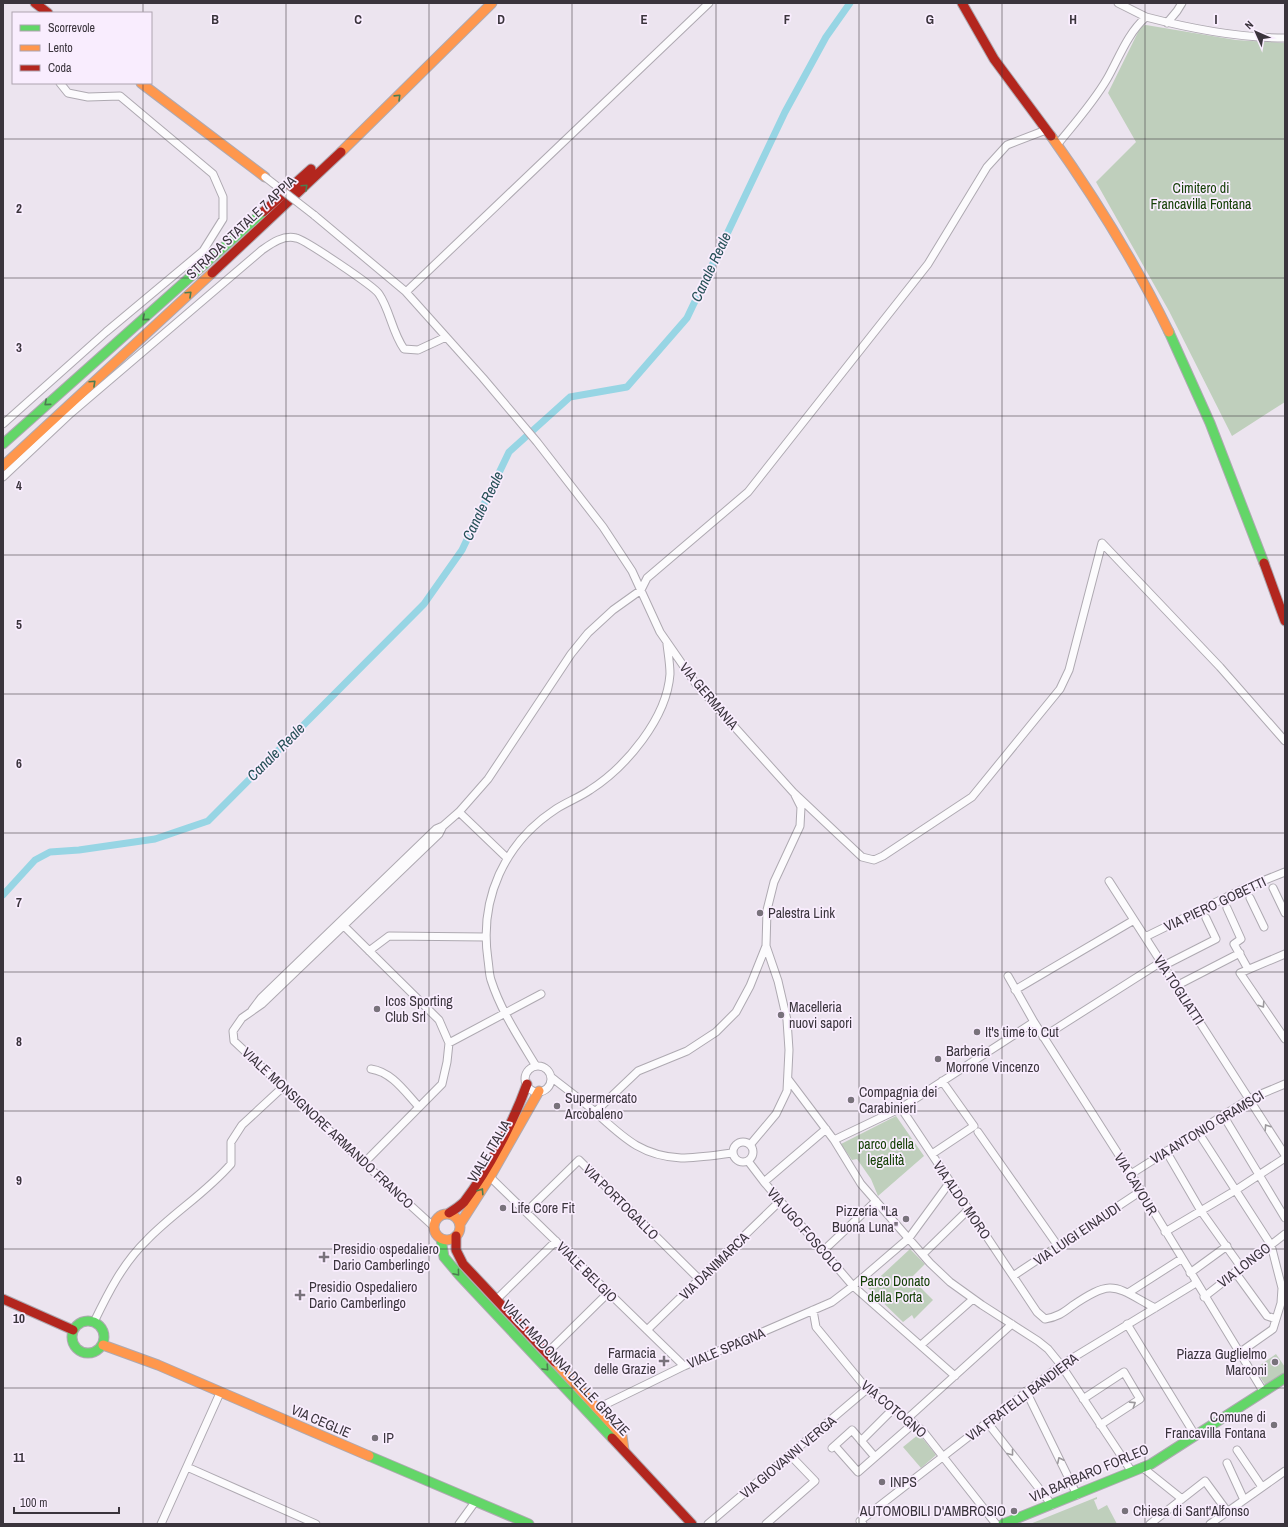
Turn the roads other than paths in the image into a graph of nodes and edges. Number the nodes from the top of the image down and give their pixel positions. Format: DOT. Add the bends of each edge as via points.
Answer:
graph roads {
  1 [pos="35,3"];
  2 [pos="479,3"];
  3 [pos="492,3"];
  4 [pos="709,3"];
  5 [pos="962,3"];
  6 [pos="1118,3"];
  7 [pos="1182,3"];
  8 [pos="47,12"];
  9 [pos="1146,17"];
  10 [pos="1167,23"];
  11 [pos="1285,38"];
  12 [pos="61,84"];
  13 [pos="142,84"];
  14 [pos="1046,130"];
  15 [pos="1057,145"];
  16 [pos="265,177"];
  17 [pos="406,292"];
  18 [pos="446,337"];
  19 [pos="3,424"];
  20 [pos="3,444"];
  21 [pos="3,466"];
  22 [pos="3,477"];
  23 [pos="641,590"];
  24 [pos="1285,621"];
  25 [pos="667,643"];
  26 [pos="1285,740"];
  27 [pos="793,792"];
  28 [pos="459,812"];
  29 [pos="443,826"];
  30 [pos="508,858"];
  31 [pos="1285,872"];
  32 [pos="1109,881"];
  33 [pos="1273,888"];
  34 [pos="1250,898"];
  35 [pos="1227,908"];
  36 [pos="1285,913"];
  37 [pos="1206,918"];
  38 [pos="1134,920"];
  39 [pos="344,926"];
  40 [pos="1264,927"];
  41 [pos="485,937"];
  42 [pos="1145,937"];
  43 [pos="766,946"];
  44 [pos="369,951"];
  45 [pos="1240,953"];
  46 [pos="1285,954"];
  47 [pos="1162,964"];
  48 [pos="1248,969"];
  49 [pos="1008,976"];
  50 [pos="1176,986"];
  51 [pos="1015,990"];
  52 [pos="541,994"];
  53 [pos="252,1010"];
  54 [pos="504,1014"];
  55 [pos="1034,1022"];
  56 [pos="1043,1037"];
  57 [pos="1285,1039"];
  58 [pos="449,1043"];
  59 [pos="536,1066"];
  60 [pos="371,1069"];
  61 [pos="551,1077"];
  62 [pos="788,1079"];
  63 [pos="942,1081"];
  64 [pos="527,1084"];
  65 [pos="1285,1084"];
  66 [pos="283,1087"];
  67 [pos="539,1092"];
  68 [pos="1249,1099"];
  69 [pos="419,1107"];
  70 [pos="901,1108"];
  71 [pos="595,1112"];
  72 [pos="1223,1115"];
  73 [pos="826,1129"];
  74 [pos="978,1132"];
  75 [pos="1198,1132"];
  76 [pos="834,1140"];
  77 [pos="750,1145"];
  78 [pos="1166,1152"];
  79 [pos="732,1153"];
  80 [pos="932,1154"];
  81 [pos="1285,1155"];
  82 [pos="1285,1158"];
  83 [pos="748,1161"];
  84 [pos="364,1163"];
  85 [pos="1131,1174"];
  86 [pos="1260,1174"];
  87 [pos="490,1177"];
  88 [pos="764,1182"];
  89 [pos="950,1182"];
  90 [pos="1236,1190"];
  91 [pos="1141,1191"];
  92 [pos="780,1201"];
  93 [pos="876,1201"];
  94 [pos="969,1209"];
  95 [pos="1201,1211"];
  96 [pos="526,1212"];
  97 [pos="449,1213"];
  98 [pos="1285,1218"];
  99 [pos="460,1224"];
  100 [pos="433,1226"];
  101 [pos="1165,1232"];
  102 [pos="1285,1234"];
  103 [pos="456,1236"];
  104 [pos="910,1238"];
  105 [pos="441,1239"];
  106 [pos="556,1241"];
  107 [pos="1271,1245"];
  108 [pos="1058,1246"];
  109 [pos="1227,1246"];
  110 [pos="823,1250"];
  111 [pos="923,1254"];
  112 [pos="1181,1259"];
  113 [pos="1241,1267"];
  114 [pos="1235,1272"];
  115 [pos="1190,1273"];
  116 [pos="1013,1276"];
  117 [pos="700,1280"];
  118 [pos="1196,1283"];
  119 [pos="853,1286"];
  120 [pos="608,1292"];
  121 [pos="1128,1293"];
  122 [pos="1204,1297"];
  123 [pos="3,1299"];
  124 [pos="496,1299"];
  125 [pos="973,1299"];
  126 [pos="1155,1308"];
  127 [pos="813,1310"];
  128 [pos="1276,1319"];
  129 [pos="94,1322"];
  130 [pos="1012,1324"];
  131 [pos="1127,1324"];
  132 [pos="73,1330"];
  133 [pos="647,1330"];
  134 [pos="103,1345"];
  135 [pos="921,1345"];
  136 [pos="547,1353"];
  137 [pos="1239,1353"];
  138 [pos="1061,1365"];
  139 [pos="684,1366"];
  140 [pos="956,1376"];
  141 [pos="1285,1378"];
  142 [pos="867,1389"];
  143 [pos="1026,1391"];
  144 [pos="1263,1392"];
  145 [pos="220,1393"];
  146 [pos="1083,1399"];
  147 [pos="598,1408"];
  148 [pos="894,1408"];
  149 [pos="911,1420"];
  150 [pos="987,1422"];
  151 [pos="1100,1425"];
  152 [pos="1195,1435"];
  153 [pos="861,1440"];
  154 [pos="624,1450"];
  155 [pos="1237,1450"];
  156 [pos="790,1455"];
  157 [pos="875,1457"];
  158 [pos="943,1457"];
  159 [pos="1227,1463"];
  160 [pos="187,1467"];
  161 [pos="1142,1468"];
  162 [pos="1285,1471"];
  163 [pos="1132,1472"];
  164 [pos="1262,1487"];
  165 [pos="1077,1495"];
  166 [pos="1182,1499"];
  167 [pos="1244,1500"];
  168 [pos="475,1502"];
  169 [pos="1052,1505"];
  170 [pos="1227,1511"];
  171 [pos="162,1524"];
  172 [pos="314,1524"];
  173 [pos="459,1524"];
  174 [pos="529,1524"];
  175 [pos="692,1524"];
  176 [pos="708,1524"];
  177 [pos="766,1524"];
  178 [pos="863,1524"];
  179 [pos="996,1524"];
  180 [pos="1003,1524"];
  181 [pos="1150,1524"];
  182 [pos="1210,1524"];
  1 -- 8 [label="main road"];
  2 -- 20 [label="main road, STRADA STATALE 7 APPIA, one-way" via="320,161"];
  21 -- 3 [label="main road, STRADA STATALE 7 APPIA, one-way" via="320,173"];
  4 -- 17 [label="street"];
  5 -- 14 [label="main road" via="985,45"];
  6 -- 9 [label="street"];
  7 -- 10 [label="street"];
  9 -- 10 [label="street"];
  9 -- 15 [label="street" via="1139,24 1107,80 1082,116"];
  10 -- 11 [label="street" via="1253,38"];
  12 -- 19 [label="street" via="68,93 120,96 213,174 224,197 223,219 203,251 106,332"];
  13 -- 16 [label="main road"];
  14 -- 15 [label="main road"];
  14 -- 23 [label="street" via="1007,145 987,166 928,264 774,461 748,492 647,578"];
  15 -- 24 [label="main road" via="1116,236 1153,301 1221,451"];
  16 -- 17 [label="street, VIA GERMANIA, bridge"];
  17 -- 18 [label="street, VIA GERMANIA"];
  18 -- 22 [label="street" via="418,350 404,350 379,293 362,279 296,238 277,239 70,412"];
  18 -- 23 [label="street, VIA GERMANIA" via="537,442 603,527 632,571"];
  23 -- 25 [label="street, VIA GERMANIA"];
  23 -- 28 [label="street, VIALE MONSIGNORE ARMANDO FRANCO" via="613,610 588,633 571,654 488,780"];
  25 -- 27 [label="street, VIA GERMANIA" via="714,706"];
  25 -- 30 [label="street" via="670,674 664,700 633,754 612,774 556,809 533,828"];
  26 -- 27 [label="street" via="1220,666 1102,543 1069,670 1060,688 972,797 874,860 862,857"];
  27 -- 43 [label="street" via="801,807 800,826 774,882 767,910"];
  28 -- 29 [label="street, VIALE MONSIGNORE ARMANDO FRANCO"];
  28 -- 30 [label="street"];
  29 -- 39 [label="street, VIALE MONSIGNORE ARMANDO FRANCO" via="439,834"];
  29 -- 53 [label="street, VIALE MONSIGNORE ARMANDO FRANCO" via="436,829 261,998"];
  30 -- 41 [label="street" via="488,904"];
  31 -- 42 [label="street, VIA PIERO GOBETTI" via="1245,888"];
  32 -- 38 [label="street, VIA TOGLIATTI"];
  33 -- 36 [label="street"];
  34 -- 40 [label="street"];
  35 -- 45 [label="street" via="1241,939 1234,944"];
  37 -- 47 [label="street" via="1216,939"];
  38 -- 42 [label="street, VIA TOGLIATTI"];
  38 -- 51 [label="street"];
  39 -- 44 [label="street"];
  39 -- 53 [label="street, VIALE MONSIGNORE ARMANDO FRANCO" via="262,1004"];
  41 -- 44 [label="street" via="389,936"];
  41 -- 54 [label="street" via="491,979"];
  42 -- 47 [label="street, VIA TOGLIATTI"];
  43 -- 62 [label="street" via="787,1020"];
  43 -- 71 [label="street" via="736,1012 716,1032 687,1051 638,1071"];
  44 -- 58 [label="street" via="439,1020"];
  45 -- 48 [label="street"];
  45 -- 50 [label="street"];
  46 -- 48 [label="street"];
  47 -- 50 [label="street, VIA TOGLIATTI"];
  47 -- 56 [label="street"];
  48 -- 57 [label="street, one-way" via="1240,973"];
  49 -- 51 [label="street, VIA CAVOUR"];
  50 -- 68 [label="street, VIA TOGLIATTI"];
  51 -- 55 [label="street, VIA CAVOUR"];
  52 -- 54 [label="street"];
  53 -- 66 [label="street, VIALE MONSIGNORE ARMANDO FRANCO" via="242,1018 233,1031 234,1042"];
  54 -- 58 [label="street"];
  54 -- 59 [label="street"];
  55 -- 56 [label="street, VIA CAVOUR"];
  55 -- 63 [label="street"];
  56 -- 85 [label="street, VIA CAVOUR"];
  58 -- 69 [label="street" via="442,1084"];
  59 -- 61 [label="street" via="546,1069"];
  59 -- 64 [label="street" via="528,1072 525,1080"];
  60 -- 69 [label="street" via="390,1077"];
  61 -- 67 [label="street" via="549,1085"];
  61 -- 71 [label="street"];
  62 -- 73 [label="street"];
  62 -- 77 [label="street" via="787,1091 776,1114"];
  63 -- 70 [label="street"];
  63 -- 80 [label="street" via="974,1126"];
  64 -- 67 [label="street"];
  64 -- 97 [label="main road, VIALE ITALIA" via="514,1119 486,1167 463,1203"];
  65 -- 68 [label="street, VIA ANTONIO GRAMSCI"];
  66 -- 84 [label="street, VIALE MONSIGNORE ARMANDO FRANCO"];
  66 -- 129 [label="street" via="242,1125 231,1142 231,1164 219,1178 146,1240 114,1282"];
  67 -- 87 [label="main road, VIALE ITALIA"];
  68 -- 72 [label="street, VIA ANTONIO GRAMSCI"];
  81 -- 68 [label="street, VIA TOGLIATTI, one-way"];
  69 -- 84 [label="street"];
  70 -- 76 [label="street"];
  70 -- 80 [label="street, VIA ALDO MORO"];
  71 -- 79 [label="street" via="622,1137 659,1155 681,1158"];
  72 -- 75 [label="street, VIA ANTONIO GRAMSCI"];
  72 -- 86 [label="street"];
  73 -- 76 [label="street"];
  73 -- 88 [label="street"];
  74 -- 108 [label="street"];
  75 -- 78 [label="street, VIA ANTONIO GRAMSCI"];
  75 -- 90 [label="street"];
  76 -- 93 [label="street" via="861,1184"];
  77 -- 79 [label="street" via="740,1142 735,1145"];
  77 -- 83 [label="street" via="753,1155"];
  78 -- 85 [label="street, VIA ANTONIO GRAMSCI"];
  78 -- 95 [label="street"];
  79 -- 83 [label="street" via="735,1160"];
  80 -- 89 [label="street, VIA ALDO MORO"];
  82 -- 86 [label="street"];
  83 -- 88 [label="street, VIA UGO FOSCOLO"];
  84 -- 100 [label="street, VIALE MONSIGNORE ARMANDO FRANCO"];
  85 -- 91 [label="street, VIA CAVOUR"];
  86 -- 90 [label="street"];
  86 -- 98 [label="street"];
  87 -- 96 [label="street, VIALE BELGIO"];
  99 -- 87 [label="main road, VIALE ITALIA, one-way"];
  88 -- 92 [label="street, VIA UGO FOSCOLO"];
  89 -- 94 [label="street, VIA ALDO MORO"];
  89 -- 104 [label="street, VIALE SPAGNA"];
  90 -- 95 [label="street"];
  90 -- 107 [label="street"];
  91 -- 101 [label="street, VIA CAVOUR"];
  91 -- 108 [label="street, VIA LUIGI EINAUDI"];
  92 -- 110 [label="street, VIA UGO FOSCOLO"];
  92 -- 117 [label="street, VIA DANIMARCA"];
  93 -- 104 [label="street"];
  93 -- 110 [label="street"];
  94 -- 111 [label="street"];
  94 -- 116 [label="street, VIA ALDO MORO"];
  95 -- 101 [label="street"];
  95 -- 109 [label="street"];
  96 -- 106 [label="street, VIALE BELGIO"];
  96 -- 117 [label="street, VIA PORTOGALLO" via="579,1160"];
  97 -- 99 [label="main road" via="454,1215"];
  97 -- 100 [label="main road" via="440,1215"];
  99 -- 103 [label="main road"];
  100 -- 105 [label="main road"];
  101 -- 112 [label="street, VIA CAVOUR"];
  102 -- 107 [label="street, VIA LONGO"];
  103 -- 105 [label="main road" via="448,1240"];
  103 -- 124 [label="main road, VIALE MADONNA DELLE GRAZIE" via="456,1250 463,1264"];
  104 -- 111 [label="street"];
  104 -- 119 [label="street, VIALE SPAGNA"];
  105 -- 154 [label="main road, VIALE MADONNA DELLE GRAZIE, one-way" via="444,1257 460,1276"];
  106 -- 120 [label="street, VIALE BELGIO"];
  106 -- 124 [label="street"];
  107 -- 113 [label="street, VIA LONGO"];
  107 -- 128 [label="street" via="1282,1288"];
  108 -- 116 [label="street, VIA LUIGI EINAUDI"];
  109 -- 113 [label="street"];
  109 -- 115 [label="street"];
  110 -- 119 [label="street, VIA UGO FOSCOLO"];
  111 -- 125 [label="street" via="950,1282"];
  112 -- 115 [label="street, VIA CAVOUR"];
  112 -- 121 [label="street"];
  113 -- 114 [label="street, VIA LONGO"];
  114 -- 122 [label="street, VIA LONGO"];
  114 -- 128 [label="street" via="1267,1316"];
  115 -- 118 [label="street, VIA CAVOUR"];
  116 -- 121 [label="street, VIA ALDO MORO" via="1037,1312 1045,1319 1057,1317 1093,1292 1107,1287"];
  117 -- 133 [label="street, VIA DANIMARCA"];
  118 -- 122 [label="street, VIA CAVOUR"];
  118 -- 126 [label="street, VIA FRATELLI BANDIERA"];
  119 -- 127 [label="street, VIALE SPAGNA" via="832,1302"];
  119 -- 135 [label="street, VIA UGO FOSCOLO"];
  120 -- 133 [label="street, VIALE BELGIO"];
  120 -- 136 [label="street"];
  121 -- 126 [label="street, VIA ALDO MORO"];
  122 -- 137 [label="street, VIA CAVOUR"];
  123 -- 132 [label="main road"];
  124 -- 136 [label="main road, VIALE MADONNA DELLE GRAZIE"];
  125 -- 130 [label="street"];
  125 -- 135 [label="street"];
  126 -- 131 [label="street, VIA FRATELLI BANDIERA"];
  127 -- 139 [label="street, VIALE SPAGNA"];
  127 -- 142 [label="street, VIA COTOGNO" via="816,1327"];
  128 -- 137 [label="street" via="1273,1330"];
  129 -- 132 [label="main road" via="82,1322"];
  129 -- 134 [label="main road" via="99,1324 104,1334"];
  130 -- 138 [label="street" via="1048,1349"];
  130 -- 140 [label="street"];
  131 -- 138 [label="street, VIA FRATELLI BANDIERA"];
  131 -- 152 [label="street"];
  132 -- 134 [label="main road" via="72,1342 79,1351 89,1354"];
  133 -- 139 [label="street, VIALE BELGIO"];
  134 -- 145 [label="main road, VIA CEGLIE" via="158,1365"];
  135 -- 140 [label="street, VIA UGO FOSCOLO"];
  136 -- 147 [label="main road, VIALE MADONNA DELLE GRAZIE"];
  137 -- 144 [label="street, VIA CAVOUR"];
  138 -- 143 [label="street, VIA FRATELLI BANDIERA"];
  138 -- 146 [label="street"];
  139 -- 147 [label="street, VIALE SPAGNA"];
  140 -- 149 [label="street"];
  141 -- 144 [label="main road, VIA BARBARO FORLEO"];
  142 -- 148 [label="street, VIA COTOGNO"];
  142 -- 156 [label="street, VIA GIOVANNI VERGA"];
  143 -- 150 [label="street, VIA FRATELLI BANDIERA"];
  165 -- 143 [label="street, one-way"];
  144 -- 152 [label="main road, VIA BARBARO FORLEO"];
  145 -- 160 [label="street"];
  145 -- 168 [label="main road, VIA CEGLIE"];
  146 -- 151 [label="street"];
  151 -- 146 [label="street, one-way" via="1140,1399 1124,1372"];
  147 -- 154 [label="main road, VIALE MADONNA DELLE GRAZIE" via="622,1436"];
  148 -- 149 [label="street, VIA COTOGNO"];
  148 -- 153 [label="street"];
  149 -- 157 [label="street"];
  149 -- 158 [label="street, VIA COTOGNO"];
  150 -- 158 [label="street, VIA FRATELLI BANDIERA"];
  150 -- 169 [label="street, one-way"];
  151 -- 163 [label="street"];
  152 -- 161 [label="main road, VIA BARBARO FORLEO"];
  153 -- 157 [label="street"];
  153 -- 157 [label="street" via="852,1430 833,1448 858,1472"];
  154 -- 175 [label="main road"];
  155 -- 164 [label="street"];
  156 -- 176 [label="street, VIA GIOVANNI VERGA"];
  156 -- 177 [label="street" via="815,1481"];
  158 -- 178 [label="street, VIA FRATELLI BANDIERA" via="860,1521"];
  158 -- 179 [label="street, VIA COTOGNO"];
  159 -- 167 [label="street"];
  160 -- 171 [label="street"];
  160 -- 172 [label="street"];
  161 -- 163 [label="main road, VIA BARBARO FORLEO"];
  161 -- 166 [label="street"];
  162 -- 164 [label="street"];
  163 -- 165 [label="main road, VIA BARBARO FORLEO"];
  164 -- 167 [label="street"];
  165 -- 169 [label="main road, VIA BARBARO FORLEO"];
  166 -- 170 [label="street" via="1205,1481"];
  166 -- 181 [label="street"];
  167 -- 170 [label="street"];
  168 -- 173 [label="street"];
  168 -- 174 [label="main road, VIA CEGLIE"];
  169 -- 180 [label="main road, VIA BARBARO FORLEO"];
  170 -- 182 [label="street"];
}
